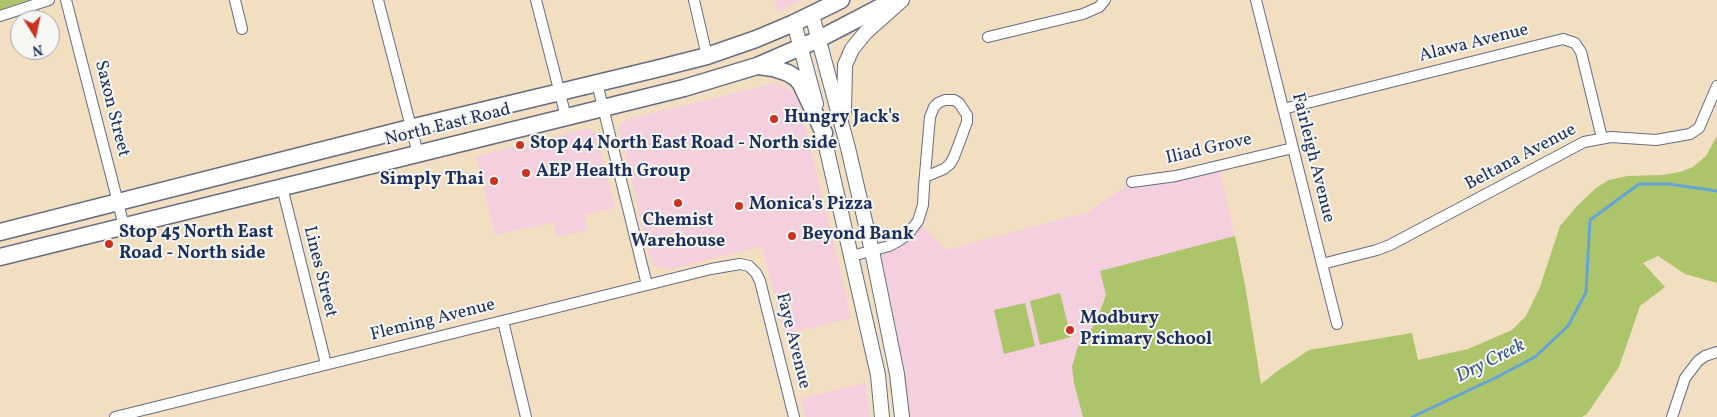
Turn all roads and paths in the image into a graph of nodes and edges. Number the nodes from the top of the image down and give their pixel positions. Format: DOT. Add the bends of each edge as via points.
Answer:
graph roads {
  1 [pos="49,0"];
  2 [pos="66,0"];
  3 [pos="235,0"];
  4 [pos="378,0"];
  5 [pos="536,0"];
  6 [pos="694,0"];
  7 [pos="842,0"];
  8 [pos="894,0"];
  9 [pos="902,0"];
  10 [pos="1104,0"];
  11 [pos="1256,0"];
  12 [pos="812,15"];
  13 [pos="0,16"];
  14 [pos="794,23"];
  15 [pos="242,29"];
  16 [pos="988,37"];
  17 [pos="819,39"];
  18 [pos="801,48"];
  19 [pos="706,56"];
  20 [pos="757,66"];
  21 [pos="597,83"];
  22 [pos="1717,86"];
  23 [pos="560,92"];
  24 [pos="604,108"];
  25 [pos="1283,108"];
  26 [pos="566,117"];
  27 [pos="410,128"];
  28 [pos="824,133"];
  29 [pos="844,135"];
  30 [pos="1602,138"];
  31 [pos="1293,148"];
  32 [pos="418,154"];
  33 [pos="925,177"];
  34 [pos="1132,182"];
  35 [pos="282,187"];
  36 [pos="118,203"];
  37 [pos="124,226"];
  38 [pos="0,232"];
  39 [pos="872,251"];
  40 [pos="852,256"];
  41 [pos="0,257"];
  42 [pos="1322,264"];
  43 [pos="756,273"];
  44 [pos="647,285"];
  45 [pos="502,321"];
  46 [pos="1337,324"];
  47 [pos="1717,352"];
  48 [pos="326,364"];
  49 [pos="115,417"];
  50 [pos="526,417"];
  51 [pos="794,417"];
  52 [pos="882,417"];
  53 [pos="902,417"];
  54 [pos="1672,417"];
  1 -- 13 [label="street"];
  2 -- 36 [label="street, Saxon Street"];
  3 -- 15 [label="street"];
  4 -- 27 [label="street"];
  5 -- 23 [label="street"];
  6 -- 19 [label="street"];
  7 -- 12 [label="main road, North East Road"];
  8 -- 17 [label="main road, North East Road"];
  9 -- 29 [label="main road" via="866,32 848,57 844,76"];
  10 -- 16 [label="street" via="1099,7 1083,14"];
  11 -- 25 [label="street, Fairleigh Avenue"];
  12 -- 14 [label="main road, North East Road"];
  12 -- 17 [label="main road"];
  14 -- 18 [label="main road"];
  14 -- 19 [label="main road, North East Road"];
  17 -- 18 [label="main road, North East Road"];
  17 -- 29 [label="main road"];
  18 -- 20 [label="main road, North East Road"];
  18 -- 28 [label="main road"];
  19 -- 21 [label="main road, North East Road"];
  20 -- 24 [label="main road, North East Road"];
  20 -- 28 [label="main road" via="773,68 796,78"];
  21 -- 23 [label="main road, North East Road"];
  21 -- 24 [label="street"];
  22 -- 30 [label="street, Beltana Avenue" via="1699,128 1690,134 1656,140"];
  23 -- 26 [label="street"];
  23 -- 27 [label="main road, North East Road"];
  24 -- 26 [label="main road, North East Road"];
  24 -- 44 [label="street"];
  25 -- 30 [label="street, Alawa Avenue" via="1563,39 1575,42 1582,52"];
  25 -- 31 [label="street, Fairleigh Avenue"];
  26 -- 32 [label="main road, North East Road"];
  27 -- 32 [label="street"];
  27 -- 36 [label="main road, North East Road"];
  28 -- 40 [label="main road"];
  29 -- 39 [label="main road"];
  30 -- 42 [label="street, Beltana Avenue" via="1584,142 1390,245"];
  31 -- 34 [label="street, Iliad Grove" via="1176,176"];
  31 -- 42 [label="street, Fairleigh Avenue"];
  32 -- 35 [label="main road, North East Road"];
  33 -- 33 [label="street" via="930,117 938,103 954,100 967,115 954,157 944,169"];
  33 -- 39 [label="street" via="923,205 913,228 900,240"];
  35 -- 37 [label="main road, North East Road"];
  35 -- 48 [label="street, Lines Street"];
  36 -- 37 [label="street, Saxon Street"];
  36 -- 38 [label="main road, North East Road"];
  37 -- 41 [label="main road, North East Road"];
  39 -- 40 [label="street"];
  39 -- 53 [label="main road" via="897,374"];
  40 -- 52 [label="main road" via="878,375"];
  42 -- 46 [label="street, Fairleigh Avenue"];
  43 -- 44 [label="street, Fleming Avenue" via="749,266 740,264"];
  43 -- 51 [label="street, Faye Avenue"];
  44 -- 45 [label="street, Fleming Avenue"];
  45 -- 48 [label="street, Fleming Avenue"];
  45 -- 50 [label="street"];
  47 -- 54 [label="street" via="1698,361 1685,378"];
  48 -- 49 [label="street, Fleming Avenue"];
}
